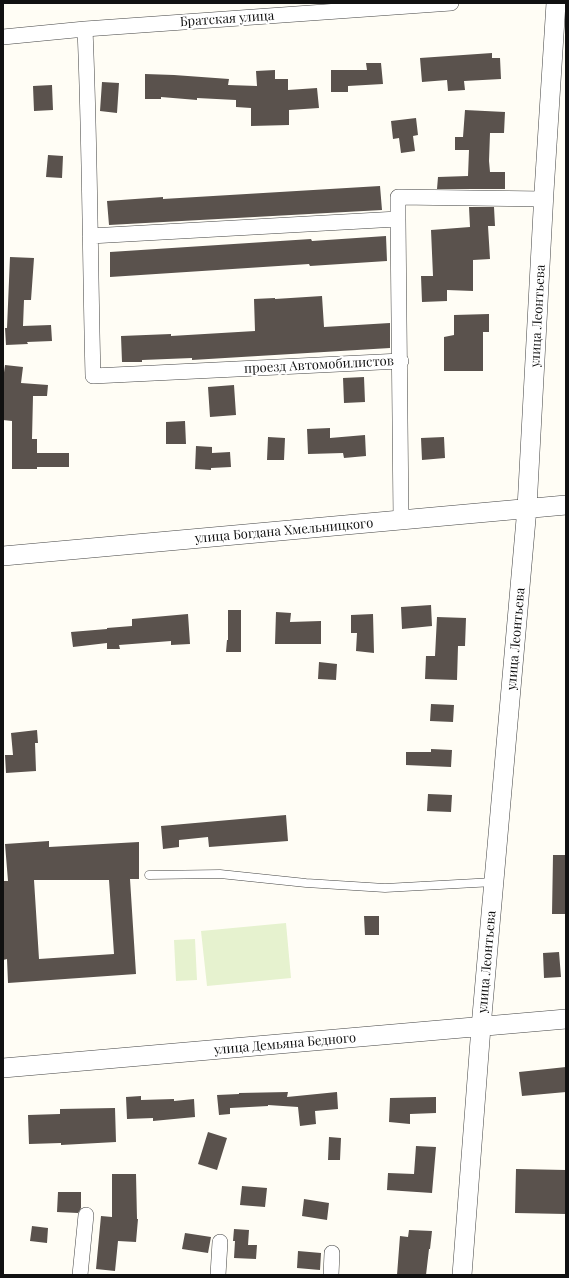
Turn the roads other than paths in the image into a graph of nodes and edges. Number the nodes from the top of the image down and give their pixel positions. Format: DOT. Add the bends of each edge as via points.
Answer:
graph roads {
  1 [pos="451,3"];
  2 [pos="556,3"];
  3 [pos="85,29"];
  4 [pos="3,37"];
  5 [pos="544,199"];
  6 [pos="398,219"];
  7 [pos="90,236"];
  8 [pos="401,361"];
  9 [pos="566,505"];
  10 [pos="527,508"];
  11 [pos="401,520"];
  12 [pos="3,556"];
  13 [pos="149,875"];
  14 [pos="494,882"];
  15 [pos="566,1019"];
  16 [pos="481,1027"];
  17 [pos="3,1068"];
  18 [pos="86,1215"];
  19 [pos="220,1242"];
  20 [pos="332,1253"];
  21 [pos="80,1275"];
  22 [pos="218,1275"];
  23 [pos="331,1275"];
  24 [pos="462,1275"];
  1 -- 3 [label="street, Братская улица"];
  2 -- 5 [label="street, улица Леонтьева"];
  3 -- 4 [label="street, Братская улица"];
  3 -- 7 [label="street"];
  5 -- 6 [label="street, проезд Автомобилистов" via="398,197"];
  5 -- 10 [label="street, улица Леонтьева"];
  6 -- 7 [label="street"];
  6 -- 8 [label="street, проезд Автомобилистов"];
  7 -- 8 [label="street, проезд Автомобилистов" via="93,376"];
  8 -- 11 [label="street"];
  9 -- 10 [label="street, улица Богдана Хмельницкого"];
  10 -- 11 [label="street, улица Богдана Хмельницкого"];
  10 -- 14 [label="street, улица Леонтьева"];
  11 -- 12 [label="street, улица Богдана Хмельницкого"];
  13 -- 14 [label="lane" via="220,874 385,888"];
  14 -- 16 [label="street, улица Леонтьева"];
  15 -- 16 [label="street, улица Демьяна Бедного"];
  16 -- 17 [label="street, улица Демьяна Бедного"];
  16 -- 24 [label="street, улица Леонтьева"];
  18 -- 21 [label="street"];
  19 -- 22 [label="street"];
  20 -- 23 [label="street"];
}
